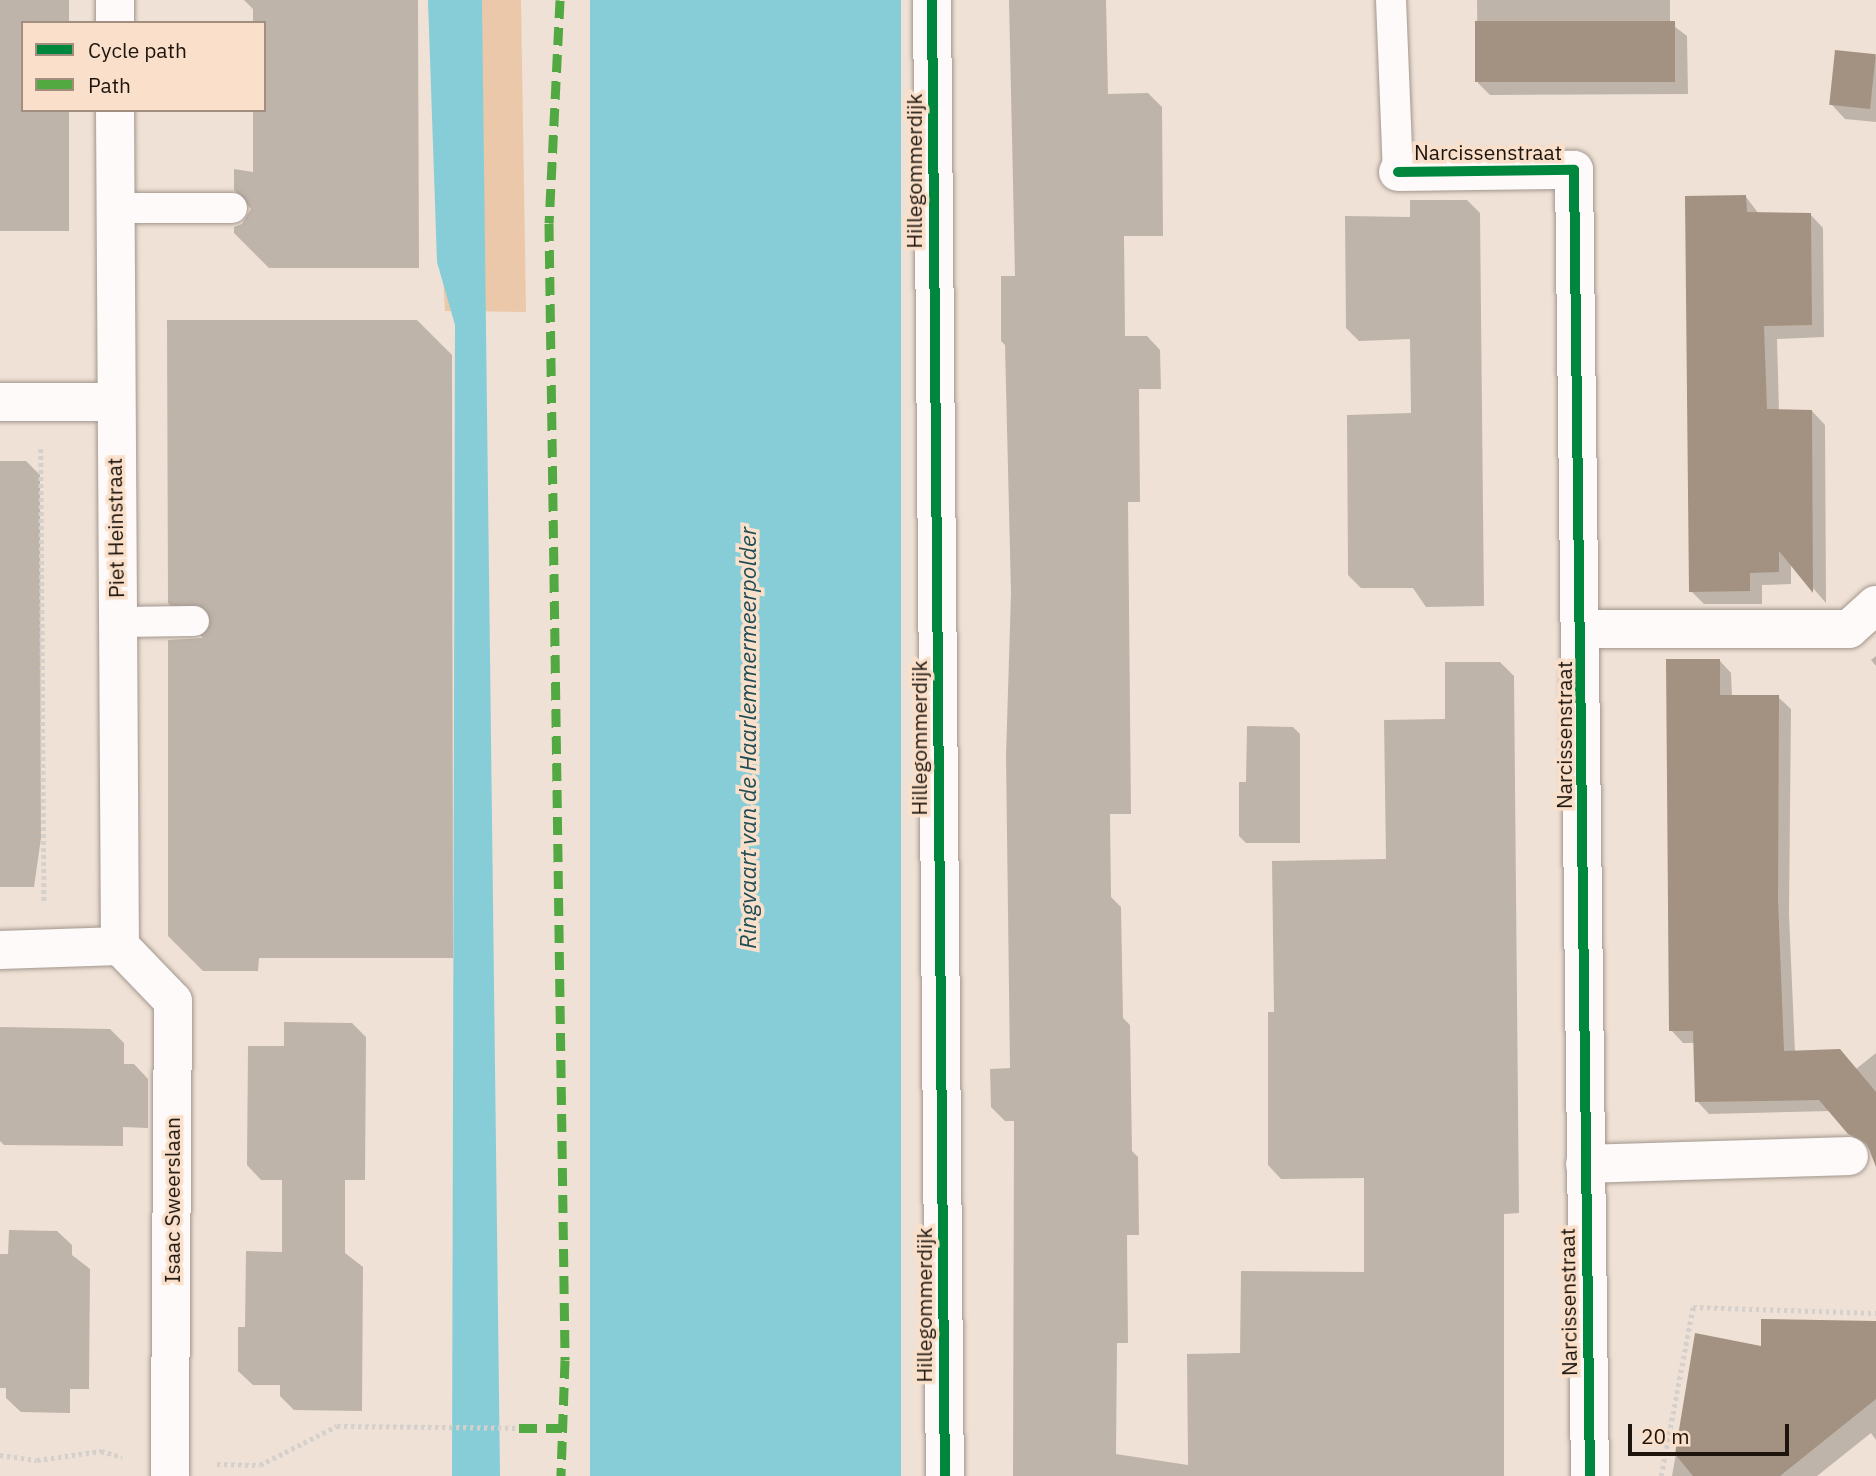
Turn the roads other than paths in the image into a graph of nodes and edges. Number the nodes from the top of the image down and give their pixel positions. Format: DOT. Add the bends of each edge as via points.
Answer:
graph roads {
  1 [pos="114,0"];
  2 [pos="932,0"];
  3 [pos="1391,0"];
  4 [pos="115,21"];
  5 [pos="115,112"];
  6 [pos="1398,172"];
  7 [pos="115,208"];
  8 [pos="232,208"];
  9 [pos="0,402"];
  10 [pos="114,402"];
  11 [pos="1876,605"];
  12 [pos="194,621"];
  13 [pos="116,622"];
  14 [pos="1583,629"];
  15 [pos="120,946"];
  16 [pos="0,950"];
  17 [pos="1849,1156"];
  18 [pos="1585,1164"];
  19 [pos="170,1470"];
  20 [pos="945,1476"];
  21 [pos="1590,1476"];
  1 -- 4 [label="street"];
  2 -- 20 [label="street, Hillegommerdijk"];
  3 -- 6 [label="lane, Narcissenstraat"];
  5 -- 7 [label="street, Piet Heinstraat"];
  6 -- 14 [label="street, Narcissenstraat" via="1574,170"];
  7 -- 8 [label="lane"];
  7 -- 10 [label="street, Piet Heinstraat"];
  9 -- 10 [label="street"];
  10 -- 13 [label="street, Piet Heinstraat"];
  11 -- 14 [label="street" via="1849,629"];
  12 -- 13 [label="lane"];
  13 -- 15 [label="street, Piet Heinstraat"];
  14 -- 18 [label="street, Narcissenstraat"];
  15 -- 16 [label="street"];
  15 -- 19 [label="street, Isaac Sweerslaan" via="173,1001"];
  17 -- 18 [label="street"];
  18 -- 21 [label="street, Narcissenstraat"];
}
